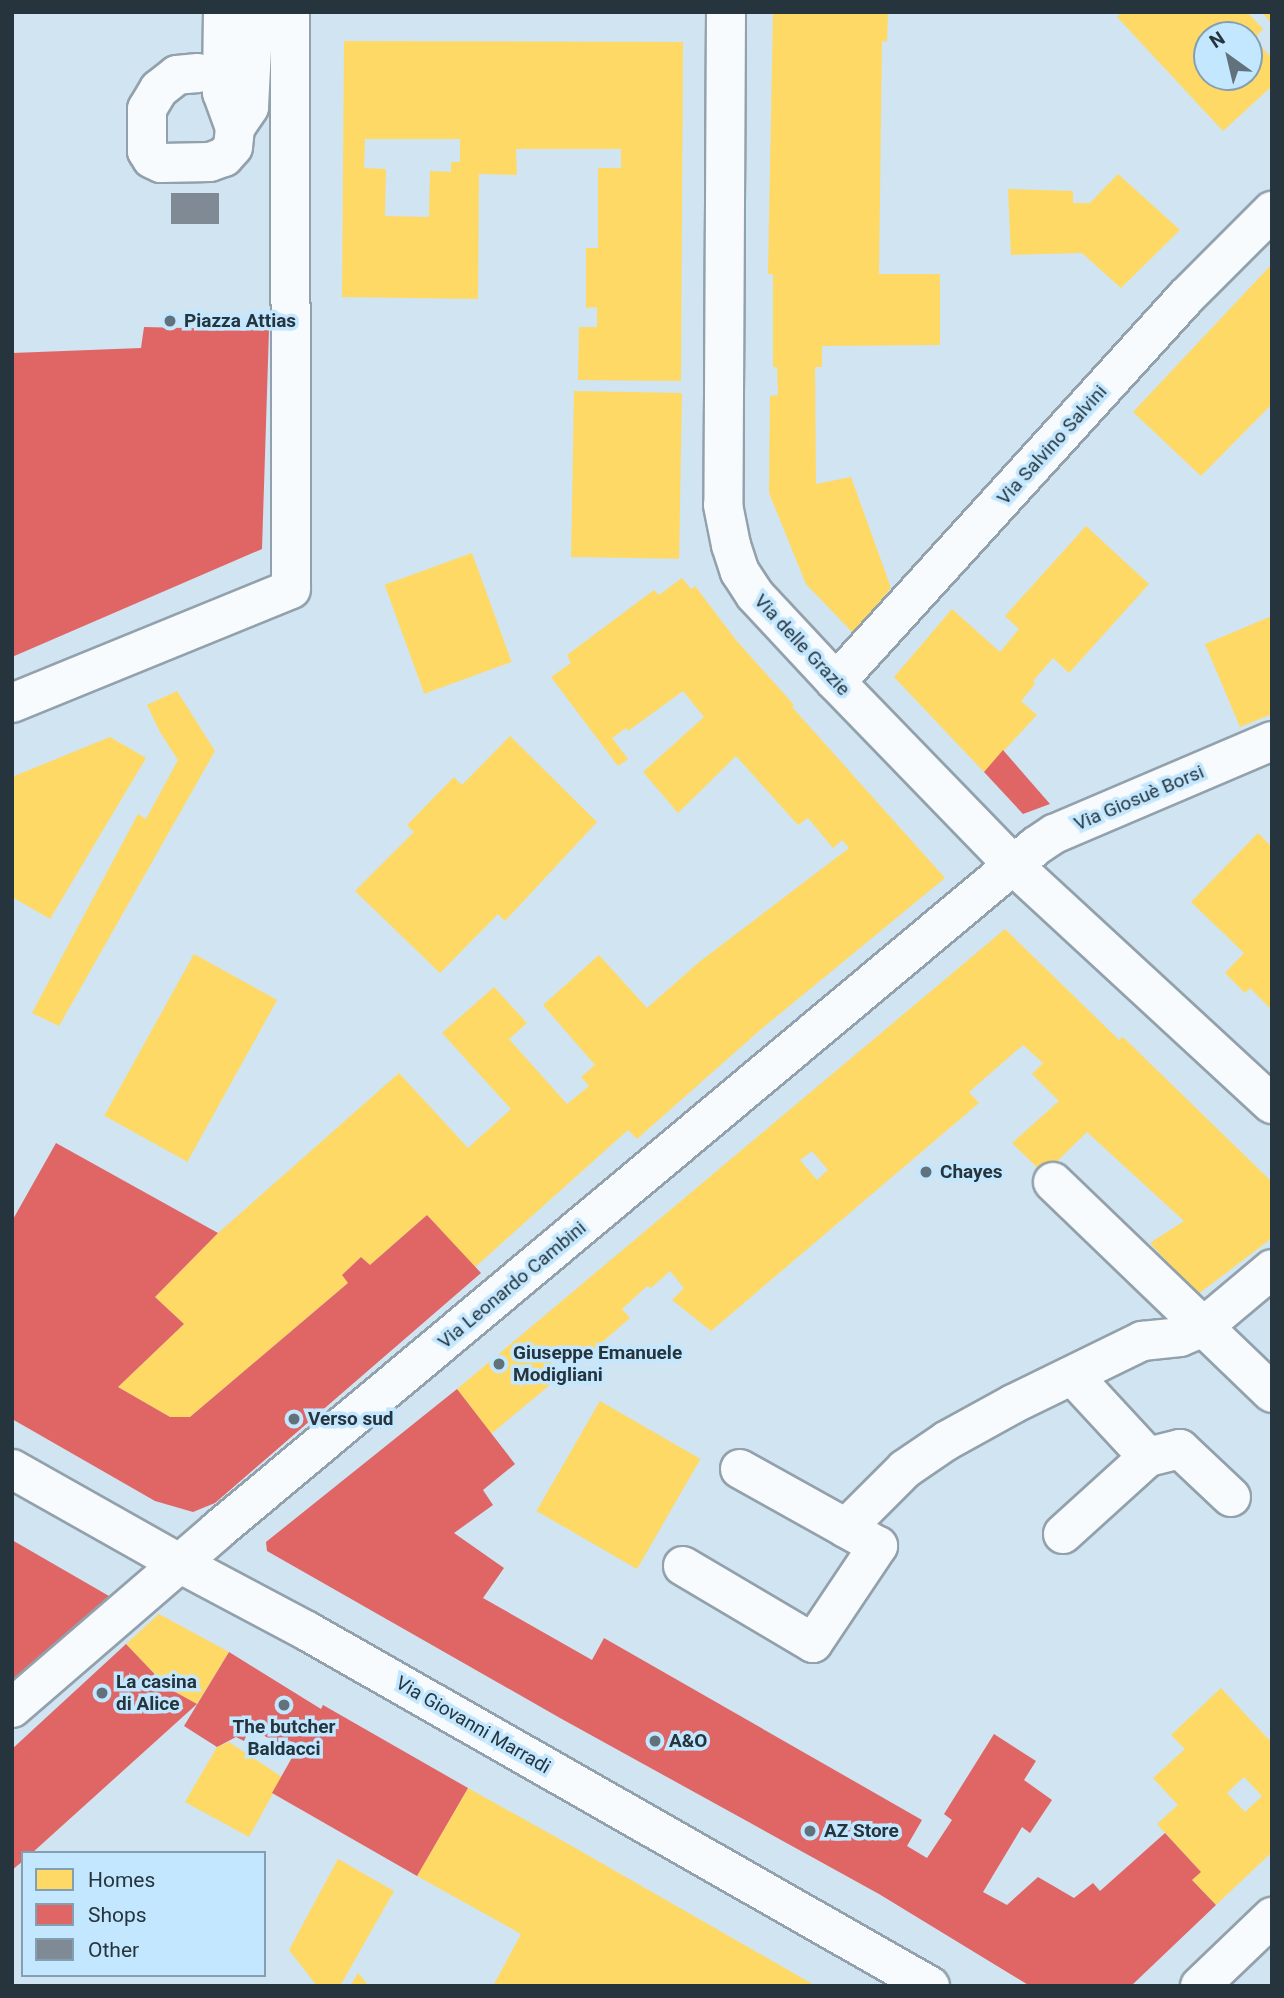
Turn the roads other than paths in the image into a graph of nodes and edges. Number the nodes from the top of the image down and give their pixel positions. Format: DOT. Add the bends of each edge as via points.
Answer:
graph roads {
  1 [pos="223,12"];
  2 [pos="254,12"];
  3 [pos="290,12"];
  4 [pos="726,12"];
  5 [pos="198,73"];
  6 [pos="234,128"];
  7 [pos="1272,211"];
  8 [pos="835,682"];
  9 [pos="12,703"];
  10 [pos="1272,741"];
  11 [pos="1014,866"];
  12 [pos="1272,1104"];
  13 [pos="1053,1182"];
  14 [pos="1272,1269"];
  15 [pos="1203,1327"];
  16 [pos="1074,1377"];
  17 [pos="1272,1393"];
  18 [pos="1148,1457"];
  19 [pos="12,1469"];
  20 [pos="740,1469"];
  21 [pos="1231,1497"];
  22 [pos="846,1528"];
  23 [pos="1063,1534"];
  24 [pos="179,1563"];
  25 [pos="683,1566"];
  26 [pos="12,1707"];
  27 [pos="1272,1917"];
  28 [pos="930,1986"];
  29 [pos="1200,1986"];
  1 -- 6 [label="street" via="222,93"];
  2 -- 6 [label="street" via="249,107"];
  3 -- 9 [label="street" via="291,589"];
  4 -- 8 [label="street, Via delle Grazie" via="723,505 740,572 755,595"];
  5 -- 6 [label="street" via="177,75 159,89 147,109 147,151 152,159 210,162 224,157 233,147"];
  7 -- 8 [label="street, Via Salvino Salvini" via="1186,297"];
  8 -- 11 [label="street, Via delle Grazie"];
  10 -- 11 [label="street, Via Giosuè Borsi" via="1054,834"];
  11 -- 12 [label="street, Via delle Grazie"];
  11 -- 24 [label="street, Via Leonardo Cambini"];
  13 -- 15 [label="street"];
  14 -- 15 [label="street"];
  15 -- 16 [label="street" via="1180,1337 1142,1341"];
  15 -- 17 [label="street"];
  16 -- 18 [label="street"];
  16 -- 22 [label="street" via="946,1441 905,1469"];
  18 -- 21 [label="street" via="1180,1449"];
  18 -- 23 [label="street"];
  19 -- 24 [label="street, Via Giovanni Marradi"];
  20 -- 22 [label="street"];
  22 -- 25 [label="street" via="878,1546 813,1643"];
  24 -- 26 [label="street, Via Leonardo Cambini"];
  24 -- 28 [label="street, Via Giovanni Marradi" via="307,1631"];
  27 -- 29 [label="street"];
}
